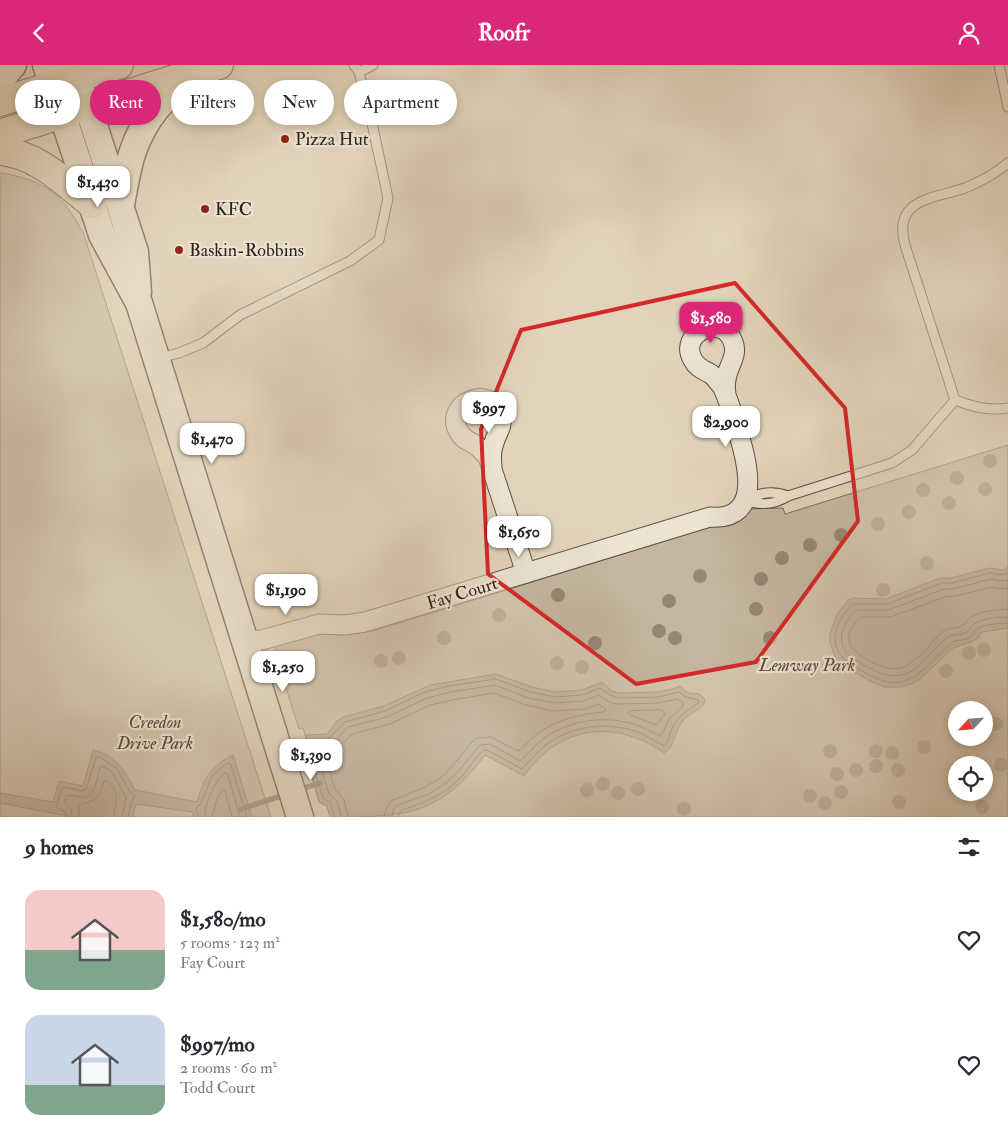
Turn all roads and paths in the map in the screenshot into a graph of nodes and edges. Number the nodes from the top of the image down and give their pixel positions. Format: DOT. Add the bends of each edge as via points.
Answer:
graph roads {
  1 [pos="13,65"];
  2 [pos="119,65"];
  3 [pos="373,65"];
  4 [pos="999,65"];
  5 [pos="209,68"];
  6 [pos="356,69"];
  7 [pos="61,74"];
  8 [pos="0,80"];
  9 [pos="0,102"];
  10 [pos="1008,107"];
  11 [pos="80,109"];
  12 [pos="80,122"];
  13 [pos="29,125"];
  14 [pos="78,125"];
  15 [pos="0,134"];
  16 [pos="0,151"];
  17 [pos="1008,163"];
  18 [pos="92,205"];
  19 [pos="120,209"];
  20 [pos="139,303"];
  21 [pos="158,358"];
  22 [pos="726,394"];
  23 [pos="955,400"];
  24 [pos="1008,408"];
  25 [pos="492,466"];
  26 [pos="745,500"];
  27 [pos="526,573"];
  28 [pos="245,640"];
  29 [pos="300,817"];
  1 -- 8 [label="main road"];
  2 -- 7 [label="highway"];
  3 -- 6 [label="lane"];
  4 -- 10 [label="lane"];
  5 -- 11 [label="highway"];
  5 -- 19 [label="main road" via="157,108 136,139"];
  6 -- 21 [label="lane" via="372,123 388,198 379,240 350,261 240,315 203,343"];
  7 -- 9 [label="highway"];
  12 -- 19 [label="main road"];
  13 -- 15 [label="highway"];
  14 -- 18 [label="main road"];
  16 -- 18 [label="highway" via="12,152 46,167"];
  17 -- 23 [label="lane" via="962,189 925,198 912,207 904,221 903,237"];
  18 -- 20 [label="main road" via="102,235"];
  19 -- 20 [label="main road" via="134,252"];
  20 -- 21 [label="main road"];
  21 -- 28 [label="main road"];
  22 -- 26 [label="street" via="747,459"];
  23 -- 24 [label="lane" via="985,409"];
  23 -- 26 [label="lane" via="912,449 892,463 788,496 765,492"];
  25 -- 27 [label="street"];
  26 -- 27 [label="street, Fay Court" via="725,503 710,517"];
  27 -- 28 [label="street, Fay Court" via="365,622 345,625 300,619 260,631"];
  28 -- 29 [label="main road"];
}
